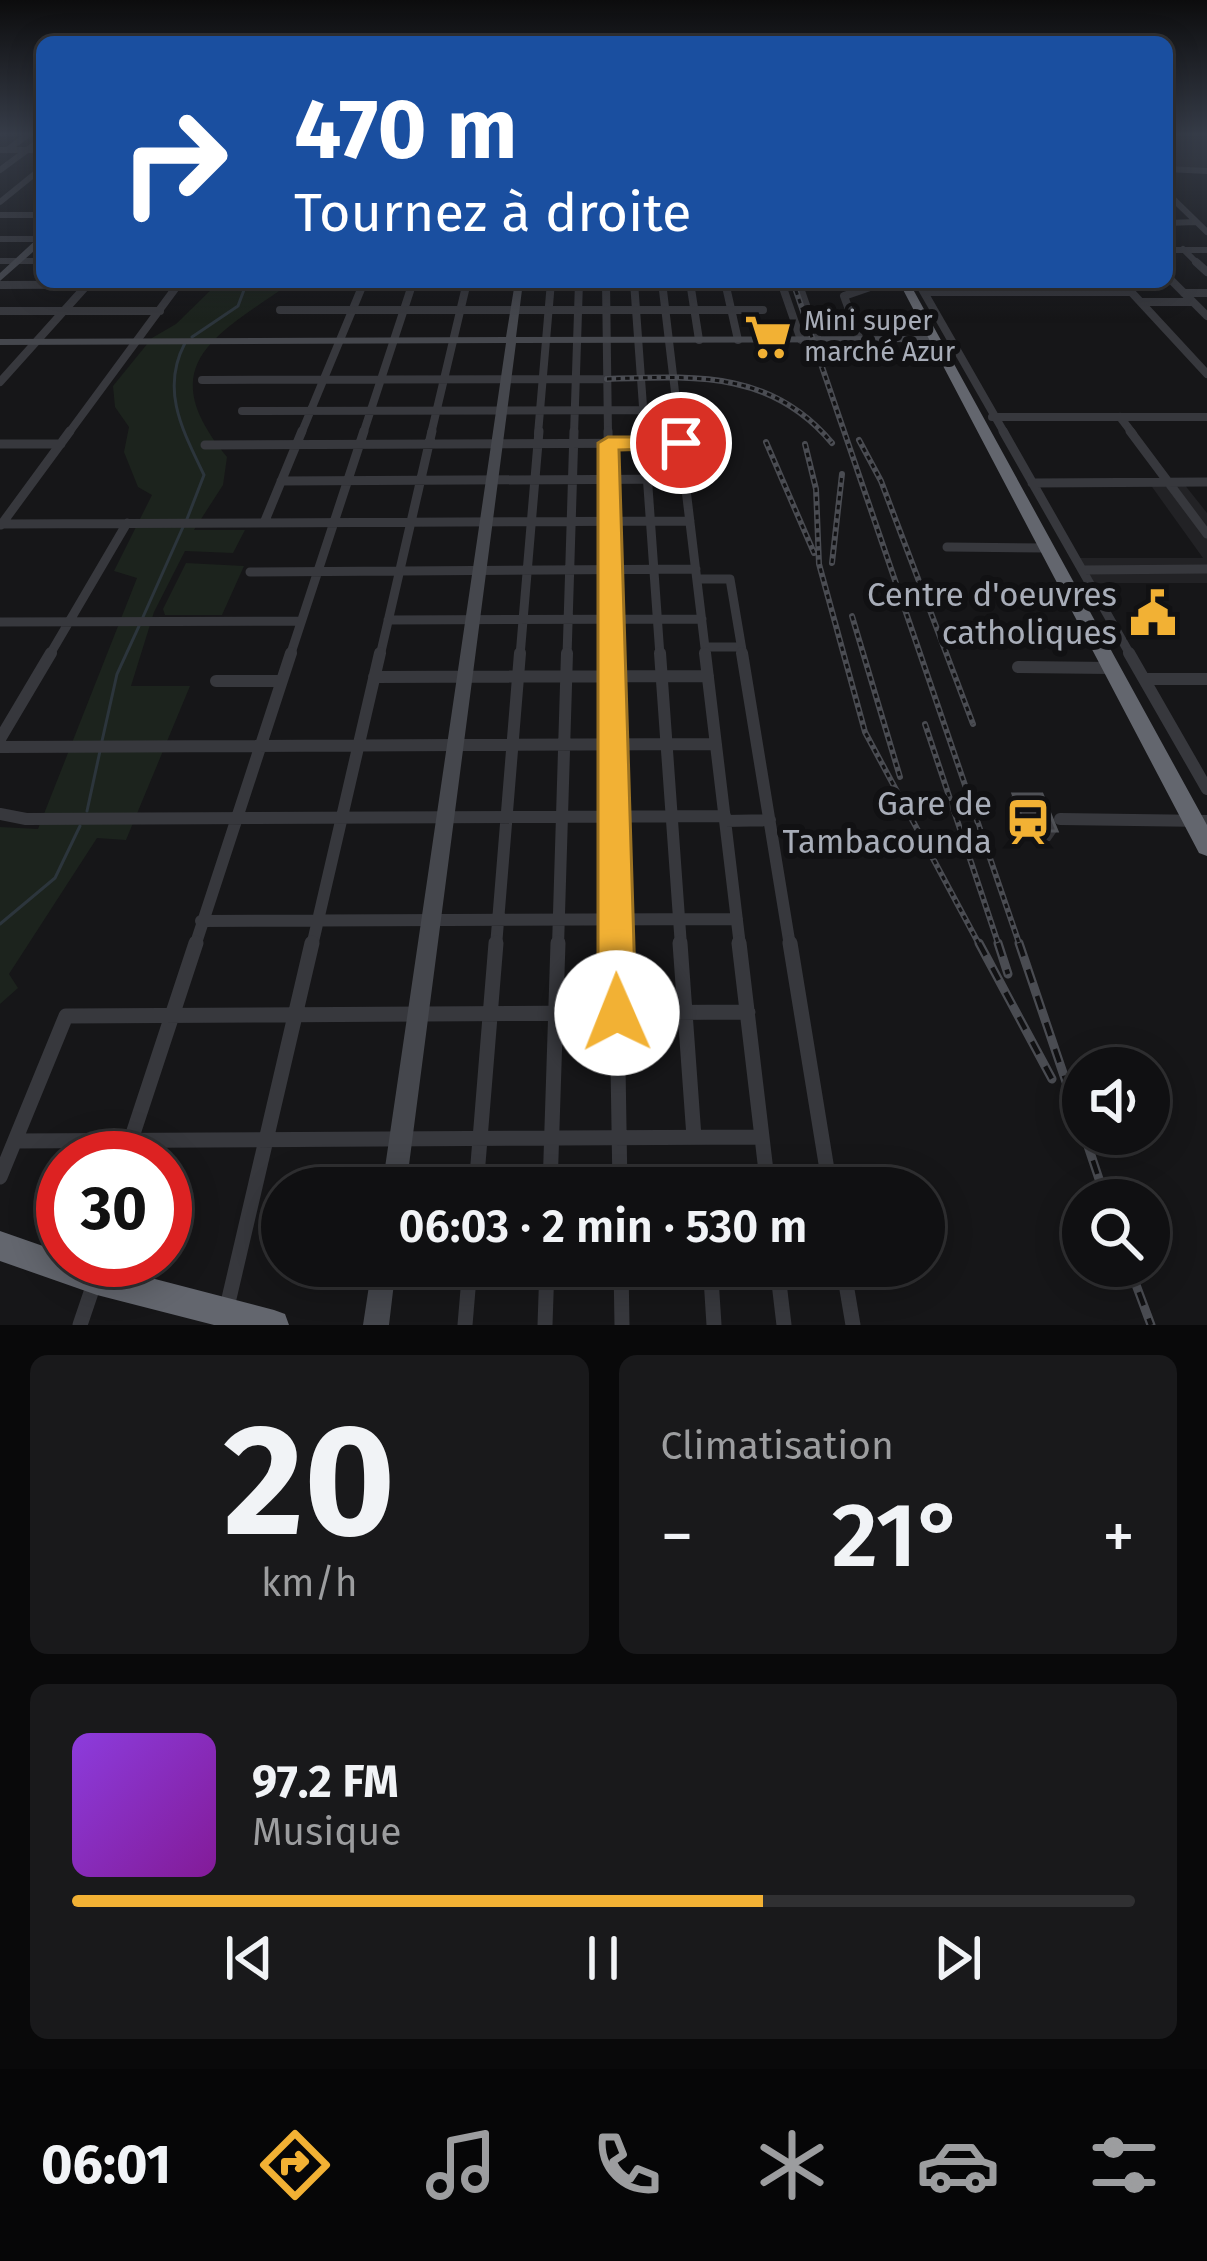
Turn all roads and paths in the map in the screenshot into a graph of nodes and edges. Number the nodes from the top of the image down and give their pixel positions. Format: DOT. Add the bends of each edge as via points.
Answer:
graph roads {
  1 [pos="1173,199"];
  2 [pos="0,215"];
  3 [pos="36,215"];
  4 [pos="1196,222"];
  5 [pos="1173,223"];
  6 [pos="1207,232"];
  7 [pos="0,239"];
  8 [pos="36,239"];
  9 [pos="36,244"];
  10 [pos="1173,250"];
  11 [pos="1183,250"];
  12 [pos="1207,250"];
  13 [pos="0,261"];
  14 [pos="18,261"];
  15 [pos="36,261"];
  16 [pos="1207,272"];
  17 [pos="0,281"];
  18 [pos="36,282"];
  19 [pos="1173,282"];
  20 [pos="85,288"];
  21 [pos="176,288"];
  22 [pos="362,288"];
  23 [pos="411,288"];
  24 [pos="466,288"];
  25 [pos="518,288"];
  26 [pos="550,288"];
  27 [pos="579,288"];
  28 [pos="606,288"];
  29 [pos="634,288"];
  30 [pos="663,288"];
  31 [pos="691,288"];
  32 [pos="727,288"];
  33 [pos="784,288"];
  34 [pos="800,288"];
  35 [pos="867,288"];
  36 [pos="907,288"];
  37 [pos="922,288"];
  38 [pos="936,288"];
  39 [pos="993,288"];
  40 [pos="1040,288"];
  41 [pos="1081,288"];
  42 [pos="1127,288"];
  43 [pos="996,292"];
  44 [pos="1043,292"];
  45 [pos="1084,292"];
  46 [pos="1131,292"];
  47 [pos="1184,293"];
  48 [pos="1207,293"];
  49 [pos="1141,302"];
  50 [pos="1192,302"];
  51 [pos="606,309"];
  52 [pos="636,309"];
  53 [pos="665,309"];
  54 [pos="694,309"];
  55 [pos="731,309"];
  56 [pos="280,310"];
  57 [pos="353,310"];
  58 [pos="404,310"];
  59 [pos="460,310"];
  60 [pos="515,310"];
  61 [pos="548,310"];
  62 [pos="578,310"];
  63 [pos="763,310"];
  64 [pos="0,311"];
  65 [pos="64,311"];
  66 [pos="160,311"];
  67 [pos="809,314"];
  68 [pos="849,314"];
  69 [pos="1207,316"];
  70 [pos="934,339"];
  71 [pos="453,340"];
  72 [pos="511,340"];
  73 [pos="546,340"];
  74 [pos="577,340"];
  75 [pos="607,340"];
  76 [pos="638,340"];
  77 [pos="669,340"];
  78 [pos="699,340"];
  79 [pos="738,340"];
  80 [pos="801,340"];
  81 [pos="818,340"];
  82 [pos="860,340"];
  83 [pos="340,341"];
  84 [pos="393,341"];
  85 [pos="0,342"];
  86 [pos="36,342"];
  87 [pos="136,342"];
  88 [pos="1203,365"];
  89 [pos="1207,374"];
  90 [pos="608,379"];
  91 [pos="202,380"];
  92 [pos="323,380"];
  93 [pos="380,380"];
  94 [pos="444,380"];
  95 [pos="506,380"];
  96 [pos="543,380"];
  97 [pos="575,380"];
  98 [pos="0,382"];
  99 [pos="501,410"];
  100 [pos="540,410"];
  101 [pos="574,410"];
  102 [pos="608,410"];
  103 [pos="643,410"];
  104 [pos="677,410"];
  105 [pos="242,411"];
  106 [pos="310,411"];
  107 [pos="370,411"];
  108 [pos="437,411"];
  109 [pos="986,417"];
  110 [pos="1120,417"];
  111 [pos="1207,417"];
  112 [pos="608,443"];
  113 [pos="646,443"];
  114 [pos="681,443"];
  115 [pos="0,444"];
  116 [pos="61,444"];
  117 [pos="297,444"];
  118 [pos="359,444"];
  119 [pos="429,444"];
  120 [pos="496,444"];
  121 [pos="537,444"];
  122 [pos="573,444"];
  123 [pos="205,445"];
  124 [pos="609,479"];
  125 [pos="648,479"];
  126 [pos="685,479"];
  127 [pos="347,480"];
  128 [pos="421,480"];
  129 [pos="491,480"];
  130 [pos="534,480"];
  131 [pos="572,480"];
  132 [pos="281,481"];
  133 [pos="1169,482"];
  134 [pos="1207,482"];
  135 [pos="1032,483"];
  136 [pos="651,521"];
  137 [pos="690,521"];
  138 [pos="411,522"];
  139 [pos="531,522"];
  140 [pos="571,522"];
  141 [pos="610,522"];
  142 [pos="127,523"];
  143 [pos="264,523"];
  144 [pos="333,523"];
  145 [pos="485,523"];
  146 [pos="1,524"];
  147 [pos="1207,534"];
  148 [pos="947,547"];
  149 [pos="1046,548"];
  150 [pos="1207,569"];
  151 [pos="527,570"];
  152 [pos="569,570"];
  153 [pos="610,570"];
  154 [pos="654,570"];
  155 [pos="1082,570"];
  156 [pos="399,571"];
  157 [pos="479,571"];
  158 [pos="250,572"];
  159 [pos="317,572"];
  160 [pos="696,574"];
  161 [pos="702,619"];
  162 [pos="388,620"];
  163 [pos="472,620"];
  164 [pos="523,620"];
  165 [pos="568,620"];
  166 [pos="611,620"];
  167 [pos="658,620"];
  168 [pos="301,621"];
  169 [pos="0,622"];
  170 [pos="69,622"];
  171 [pos="705,647"];
  172 [pos="741,647"];
  173 [pos="1018,668"];
  174 [pos="1111,668"];
  175 [pos="566,676"];
  176 [pos="612,676"];
  177 [pos="662,676"];
  178 [pos="708,676"];
  179 [pos="374,677"];
  180 [pos="464,677"];
  181 [pos="518,677"];
  182 [pos="1144,679"];
  183 [pos="1207,679"];
  184 [pos="216,681"];
  185 [pos="281,681"];
  186 [pos="0,743"];
  187 [pos="564,744"];
  188 [pos="613,744"];
  189 [pos="666,744"];
  190 [pos="716,744"];
  191 [pos="358,745"];
  192 [pos="455,745"];
  193 [pos="513,745"];
  194 [pos="260,746"];
  195 [pos="1207,789"];
  196 [pos="0,814"];
  197 [pos="507,817"];
  198 [pos="561,817"];
  199 [pos="614,817"];
  200 [pos="671,817"];
  201 [pos="236,818"];
  202 [pos="341,818"];
  203 [pos="445,818"];
  204 [pos="725,818"];
  205 [pos="1060,819"];
  206 [pos="770,820"];
  207 [pos="1200,821"];
  208 [pos="1207,847"];
  209 [pos="679,919"];
  210 [pos="737,919"];
  211 [pos="431,920"];
  212 [pos="499,920"];
  213 [pos="558,920"];
  214 [pos="616,920"];
  215 [pos="201,921"];
  216 [pos="317,921"];
  217 [pos="748,1012"];
  218 [pos="555,1013"];
  219 [pos="617,1013"];
  220 [pos="685,1013"];
  221 [pos="418,1014"];
  222 [pos="491,1014"];
  223 [pos="170,1015"];
  224 [pos="295,1015"];
  225 [pos="133,1131"];
  226 [pos="694,1137"];
  227 [pos="762,1137"];
  228 [pos="480,1138"];
  229 [pos="551,1138"];
  230 [pos="619,1138"];
  231 [pos="401,1139"];
  232 [pos="266,1140"];
  233 [pos="14,1141"];
  234 [pos="36,1143"];
  235 [pos="192,1145"];
  236 [pos="397,1167"];
  237 [pos="478,1167"];
  238 [pos="550,1167"];
  239 [pos="620,1167"];
  240 [pos="766,1167"];
  241 [pos="827,1167"];
  242 [pos="0,1177"];
  243 [pos="0,1246"];
  244 [pos="36,1255"];
  245 [pos="93,1287"];
  246 [pos="144,1287"];
  247 [pos="381,1287"];
  248 [pos="469,1287"];
  249 [pos="546,1287"];
  250 [pos="621,1287"];
  251 [pos="712,1287"];
  252 [pos="780,1287"];
  253 [pos="847,1287"];
  254 [pos="224,1317"];
  255 [pos="80,1325"];
  256 [pos="274,1325"];
  257 [pos="376,1325"];
  258 [pos="465,1325"];
  259 [pos="545,1325"];
  260 [pos="622,1325"];
  261 [pos="714,1325"];
  262 [pos="784,1325"];
  263 [pos="853,1325"];
  1 -- 4 [label="street"];
  2 -- 3 [label="street"];
  4 -- 5 [label="street"];
  4 -- 6 [label="street"];
  7 -- 8 [label="street"];
  9 -- 14 [label="street"];
  10 -- 11 [label="street"];
  11 -- 12 [label="street"];
  11 -- 16 [label="street"];
  13 -- 14 [label="street"];
  14 -- 15 [label="street"];
  14 -- 17 [label="street"];
  17 -- 18 [label="street"];
  19 -- 47 [label="street"];
  20 -- 65 [label="street"];
  21 -- 66 [label="street"];
  22 -- 57 [label="street"];
  23 -- 58 [label="street"];
  24 -- 59 [label="street"];
  25 -- 60 [label="street"];
  26 -- 61 [label="street"];
  27 -- 62 [label="street"];
  28 -- 51 [label="street"];
  29 -- 52 [label="street"];
  30 -- 53 [label="street"];
  31 -- 54 [label="street"];
  32 -- 55 [label="street"];
  33 -- 80 [label="street"];
  34 -- 67 [label="street"];
  35 -- 68 [label="street" via="845,295"];
  36 -- 70 [label="highway"];
  37 -- 109 [label="street"];
  38 -- 43 [label="street"];
  39 -- 43 [label="street"];
  40 -- 44 [label="street"];
  41 -- 45 [label="street"];
  42 -- 46 [label="street"];
  43 -- 44 [label="street"];
  44 -- 45 [label="street"];
  45 -- 46 [label="street"];
  46 -- 49 [label="street"];
  47 -- 48 [label="street"];
  47 -- 50 [label="street"];
  49 -- 50 [label="street"];
  49 -- 88 [label="street"];
  50 -- 69 [label="street"];
  51 -- 52 [label="street"];
  51 -- 62 [label="street"];
  51 -- 75 [label="street"];
  52 -- 53 [label="street"];
  52 -- 76 [label="street"];
  53 -- 54 [label="street"];
  53 -- 77 [label="street"];
  54 -- 55 [label="street"];
  54 -- 78 [label="street"];
  55 -- 63 [label="street"];
  55 -- 79 [label="street"];
  56 -- 57 [label="street"];
  57 -- 58 [label="street"];
  57 -- 83 [label="street"];
  58 -- 59 [label="street"];
  58 -- 84 [label="street"];
  59 -- 60 [label="street"];
  59 -- 71 [label="street"];
  60 -- 61 [label="street"];
  60 -- 72 [label="street"];
  61 -- 62 [label="street"];
  61 -- 73 [label="street"];
  62 -- 74 [label="street"];
  64 -- 65 [label="street"];
  65 -- 66 [label="street"];
  65 -- 86 [label="street"];
  66 -- 87 [label="street"];
  67 -- 68 [label="street"];
  67 -- 81 [label="street"];
  68 -- 82 [label="street"];
  70 -- 82 [label="street"];
  70 -- 109 [label="highway"];
  71 -- 72 [label="street"];
  71 -- 84 [label="street"];
  71 -- 94 [label="street"];
  72 -- 73 [label="street"];
  72 -- 95 [label="street"];
  73 -- 74 [label="street"];
  73 -- 96 [label="street"];
  74 -- 75 [label="street"];
  74 -- 97 [label="street"];
  75 -- 76 [label="street"];
  75 -- 90 [label="street"];
  76 -- 77 [label="street"];
  76 -- 103 [label="street"];
  77 -- 78 [label="street"];
  77 -- 104 [label="street"];
  78 -- 79 [label="street"];
  79 -- 80 [label="street"];
  80 -- 81 [label="street"];
  81 -- 82 [label="street"];
  83 -- 84 [label="street"];
  83 -- 87 [label="street"];
  83 -- 92 [label="street"];
  84 -- 93 [label="street"];
  85 -- 86 [label="street"];
  86 -- 87 [label="street"];
  86 -- 98 [label="street"];
  87 -- 116 [label="street"];
  88 -- 89 [label="street"];
  90 -- 97 [label="street"];
  90 -- 102 [label="street"];
  91 -- 92 [label="street"];
  92 -- 93 [label="street"];
  92 -- 106 [label="street"];
  93 -- 94 [label="street"];
  93 -- 107 [label="street"];
  94 -- 95 [label="street"];
  94 -- 108 [label="street"];
  95 -- 96 [label="street"];
  95 -- 99 [label="street"];
  96 -- 97 [label="street"];
  96 -- 100 [label="street"];
  97 -- 101 [label="street"];
  99 -- 100 [label="street"];
  99 -- 108 [label="street"];
  99 -- 120 [label="street"];
  100 -- 101 [label="street"];
  100 -- 121 [label="street"];
  101 -- 102 [label="street"];
  101 -- 122 [label="street"];
  102 -- 103 [label="street"];
  102 -- 112 [label="street"];
  103 -- 104 [label="street"];
  103 -- 113 [label="street"];
  104 -- 114 [label="street"];
  105 -- 106 [label="street"];
  106 -- 107 [label="street"];
  106 -- 117 [label="street"];
  107 -- 108 [label="street"];
  107 -- 118 [label="street"];
  108 -- 119 [label="street"];
  109 -- 110 [label="street"];
  109 -- 135 [label="street"];
  109 -- 149 [label="highway"];
  110 -- 111 [label="street"];
  110 -- 133 [label="street"];
  112 -- 113 [label="street"];
  112 -- 122 [label="street"];
  112 -- 124 [label="street"];
  113 -- 114 [label="street"];
  113 -- 125 [label="street"];
  114 -- 126 [label="street"];
  115 -- 116 [label="street"];
  116 -- 146 [label="street"];
  117 -- 118 [label="street"];
  117 -- 123 [label="street"];
  117 -- 132 [label="street"];
  118 -- 119 [label="street"];
  118 -- 127 [label="street"];
  119 -- 120 [label="street"];
  119 -- 128 [label="street"];
  120 -- 121 [label="street"];
  120 -- 129 [label="street"];
  121 -- 122 [label="street"];
  121 -- 130 [label="street"];
  122 -- 131 [label="street"];
  124 -- 125 [label="street"];
  124 -- 131 [label="street"];
  124 -- 141 [label="street"];
  125 -- 126 [label="street"];
  125 -- 136 [label="street"];
  126 -- 137 [label="street"];
  127 -- 128 [label="street"];
  127 -- 132 [label="street"];
  127 -- 144 [label="street"];
  128 -- 129 [label="street"];
  128 -- 138 [label="street"];
  129 -- 130 [label="street"];
  129 -- 145 [label="street"];
  130 -- 131 [label="street"];
  130 -- 139 [label="street"];
  131 -- 140 [label="street"];
  132 -- 143 [label="street"];
  133 -- 134 [label="street"];
  133 -- 135 [label="street"];
  133 -- 147 [label="street"];
  135 -- 155 [label="street"];
  136 -- 137 [label="street"];
  136 -- 141 [label="street"];
  136 -- 154 [label="street"];
  137 -- 160 [label="street"];
  138 -- 144 [label="street"];
  138 -- 145 [label="street"];
  138 -- 156 [label="street"];
  139 -- 140 [label="street"];
  139 -- 145 [label="street"];
  139 -- 151 [label="street"];
  140 -- 141 [label="street"];
  140 -- 152 [label="street"];
  141 -- 153 [label="street"];
  142 -- 143 [label="street"];
  142 -- 146 [label="street"];
  142 -- 170 [label="street"];
  143 -- 144 [label="street"];
  144 -- 159 [label="street"];
  145 -- 157 [label="street"];
  148 -- 149 [label="street"];
  149 -- 174 [label="highway"];
  150 -- 155 [label="street"];
  151 -- 152 [label="street"];
  151 -- 157 [label="street"];
  151 -- 164 [label="street"];
  152 -- 153 [label="street"];
  152 -- 165 [label="street"];
  153 -- 154 [label="street"];
  153 -- 166 [label="street"];
  154 -- 160 [label="street"];
  154 -- 167 [label="street"];
  155 -- 182 [label="street"];
  156 -- 157 [label="street"];
  156 -- 159 [label="street"];
  156 -- 162 [label="street"];
  157 -- 163 [label="street"];
  158 -- 159 [label="street"];
  159 -- 168 [label="street"];
  160 -- 161 [label="street"];
  160 -- 172 [label="street" via="730,579"];
  161 -- 167 [label="street"];
  161 -- 171 [label="street"];
  162 -- 163 [label="street"];
  162 -- 179 [label="street"];
  163 -- 164 [label="street"];
  163 -- 180 [label="street"];
  164 -- 165 [label="street"];
  164 -- 181 [label="street"];
  165 -- 166 [label="street"];
  165 -- 175 [label="street"];
  166 -- 167 [label="street"];
  166 -- 176 [label="street"];
  167 -- 177 [label="street"];
  168 -- 170 [label="street"];
  168 -- 185 [label="street"];
  169 -- 170 [label="street"];
  170 -- 186 [label="street"];
  171 -- 172 [label="street"];
  171 -- 178 [label="street"];
  172 -- 206 [label="street"];
  173 -- 174 [label="street"];
  174 -- 207 [label="highway"];
  175 -- 176 [label="street"];
  175 -- 181 [label="street"];
  175 -- 187 [label="street"];
  176 -- 177 [label="street"];
  176 -- 188 [label="street"];
  177 -- 178 [label="street"];
  177 -- 189 [label="street"];
  178 -- 190 [label="street"];
  179 -- 180 [label="street"];
  179 -- 191 [label="street"];
  180 -- 181 [label="street"];
  180 -- 192 [label="street"];
  181 -- 193 [label="street"];
  182 -- 183 [label="street"];
  182 -- 195 [label="street"];
  184 -- 185 [label="street"];
  185 -- 194 [label="street"];
  186 -- 194 [label="street"];
  187 -- 188 [label="street"];
  187 -- 193 [label="street"];
  187 -- 198 [label="street"];
  188 -- 189 [label="street"];
  188 -- 199 [label="street"];
  189 -- 190 [label="street"];
  189 -- 200 [label="street"];
  190 -- 204 [label="street"];
  191 -- 192 [label="street"];
  191 -- 194 [label="street"];
  191 -- 202 [label="street"];
  192 -- 193 [label="street"];
  192 -- 203 [label="street"];
  193 -- 197 [label="street"];
  194 -- 201 [label="street"];
  196 -- 201 [label="street"];
  197 -- 198 [label="street"];
  197 -- 203 [label="street"];
  197 -- 212 [label="street"];
  198 -- 199 [label="street"];
  198 -- 213 [label="street"];
  199 -- 200 [label="street"];
  199 -- 214 [label="street"];
  200 -- 204 [label="street"];
  200 -- 209 [label="street"];
  201 -- 202 [label="street"];
  201 -- 215 [label="street"];
  202 -- 203 [label="street"];
  202 -- 216 [label="street"];
  203 -- 211 [label="street"];
  204 -- 206 [label="street"];
  204 -- 210 [label="street"];
  205 -- 207 [label="street"];
  206 -- 241 [label="street"];
  207 -- 208 [label="highway"];
  209 -- 210 [label="street"];
  209 -- 214 [label="street"];
  209 -- 220 [label="street"];
  210 -- 217 [label="street"];
  211 -- 212 [label="street"];
  211 -- 216 [label="street"];
  211 -- 221 [label="street"];
  212 -- 213 [label="street"];
  212 -- 222 [label="street"];
  213 -- 214 [label="street"];
  213 -- 218 [label="street"];
  214 -- 219 [label="street"];
  215 -- 216 [label="street"];
  215 -- 223 [label="street"];
  216 -- 224 [label="street"];
  217 -- 220 [label="street"];
  217 -- 227 [label="street"];
  218 -- 219 [label="street"];
  218 -- 222 [label="street"];
  218 -- 229 [label="street"];
  219 -- 220 [label="street"];
  219 -- 230 [label="street"];
  220 -- 226 [label="street"];
  221 -- 222 [label="street"];
  221 -- 224 [label="street"];
  221 -- 231 [label="street"];
  222 -- 228 [label="street"];
  223 -- 224 [label="street"];
  223 -- 225 [label="street"];
  223 -- 233 [label="street" via="66,1016"];
  224 -- 232 [label="street"];
  226 -- 227 [label="street"];
  226 -- 230 [label="street"];
  227 -- 240 [label="street"];
  228 -- 229 [label="street"];
  228 -- 231 [label="street"];
  228 -- 237 [label="street"];
  229 -- 230 [label="street"];
  229 -- 238 [label="street"];
  230 -- 239 [label="street"];
  231 -- 232 [label="street"];
  231 -- 236 [label="street"];
  232 -- 235 [label="street"];
  232 -- 254 [label="street"];
  233 -- 234 [label="street"];
  233 -- 242 [label="street"];
  243 -- 244 [label="highway"];
  245 -- 255 [label="street"];
  246 -- 254 [label="highway"];
  247 -- 257 [label="street"];
  248 -- 258 [label="street"];
  249 -- 259 [label="street"];
  250 -- 260 [label="street"];
  251 -- 261 [label="street"];
  252 -- 262 [label="street"];
  253 -- 263 [label="street"];
  254 -- 256 [label="highway"];
}
